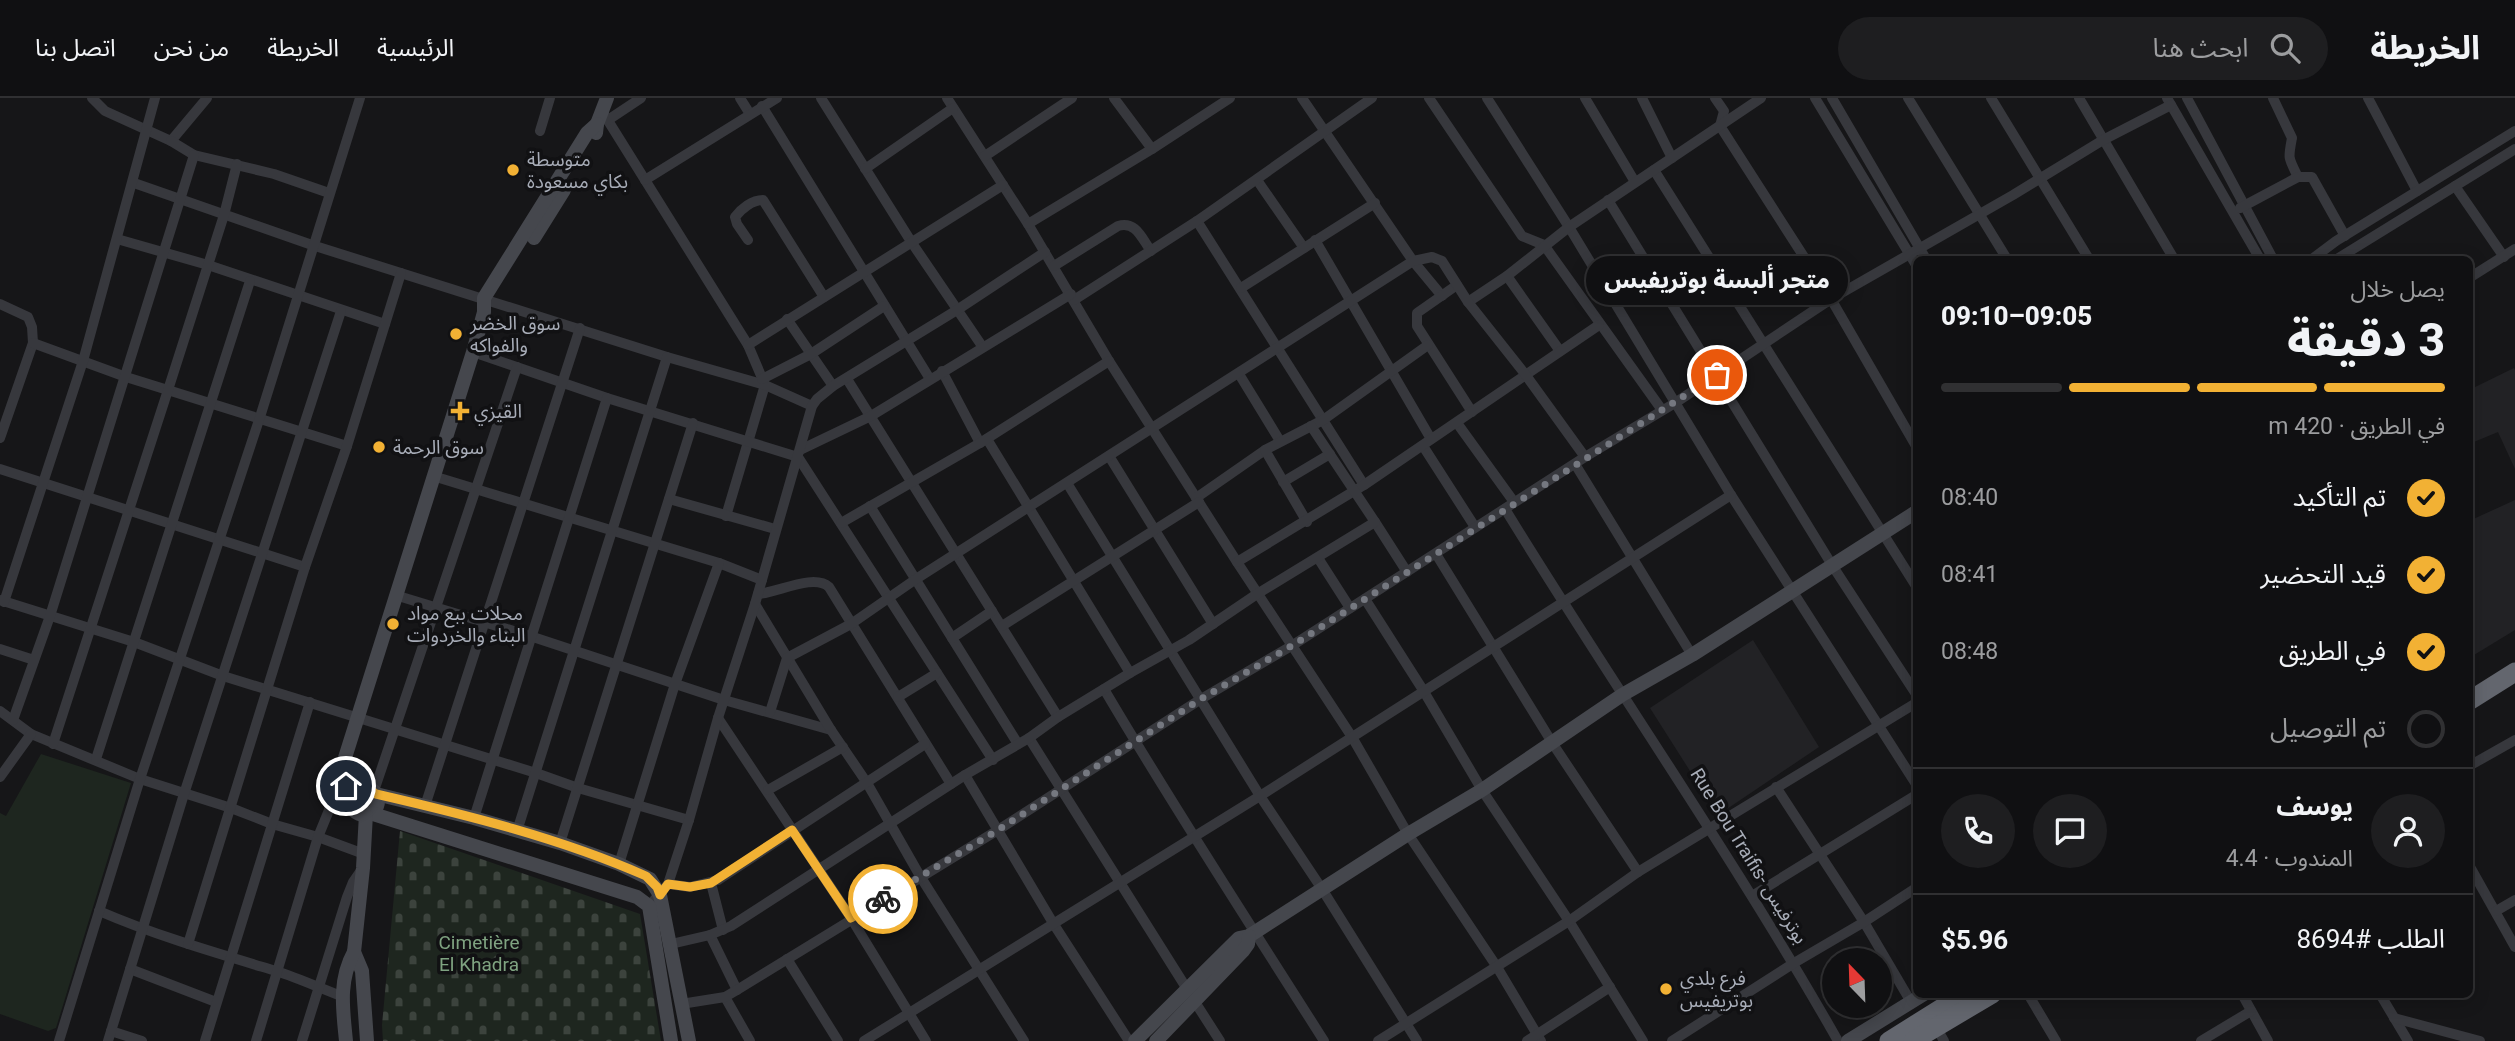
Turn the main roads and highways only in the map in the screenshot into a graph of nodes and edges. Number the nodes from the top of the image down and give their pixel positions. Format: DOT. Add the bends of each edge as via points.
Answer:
graph roads {
  1 [pos="2515,658"];
  2 [pos="2515,672"];
  3 [pos="2473,684"];
  4 [pos="2473,698"];
  5 [pos="1958,998"];
  6 [pos="1987,998"];
  7 [pos="1940,1034"];
  8 [pos="1889,1041"];
  9 [pos="1913,1041"];
  1 -- 3 [label="highway"];
  2 -- 4 [label="highway"];
  5 -- 8 [label="highway"];
  6 -- 7 [label="highway"];
  7 -- 9 [label="highway"];
}
